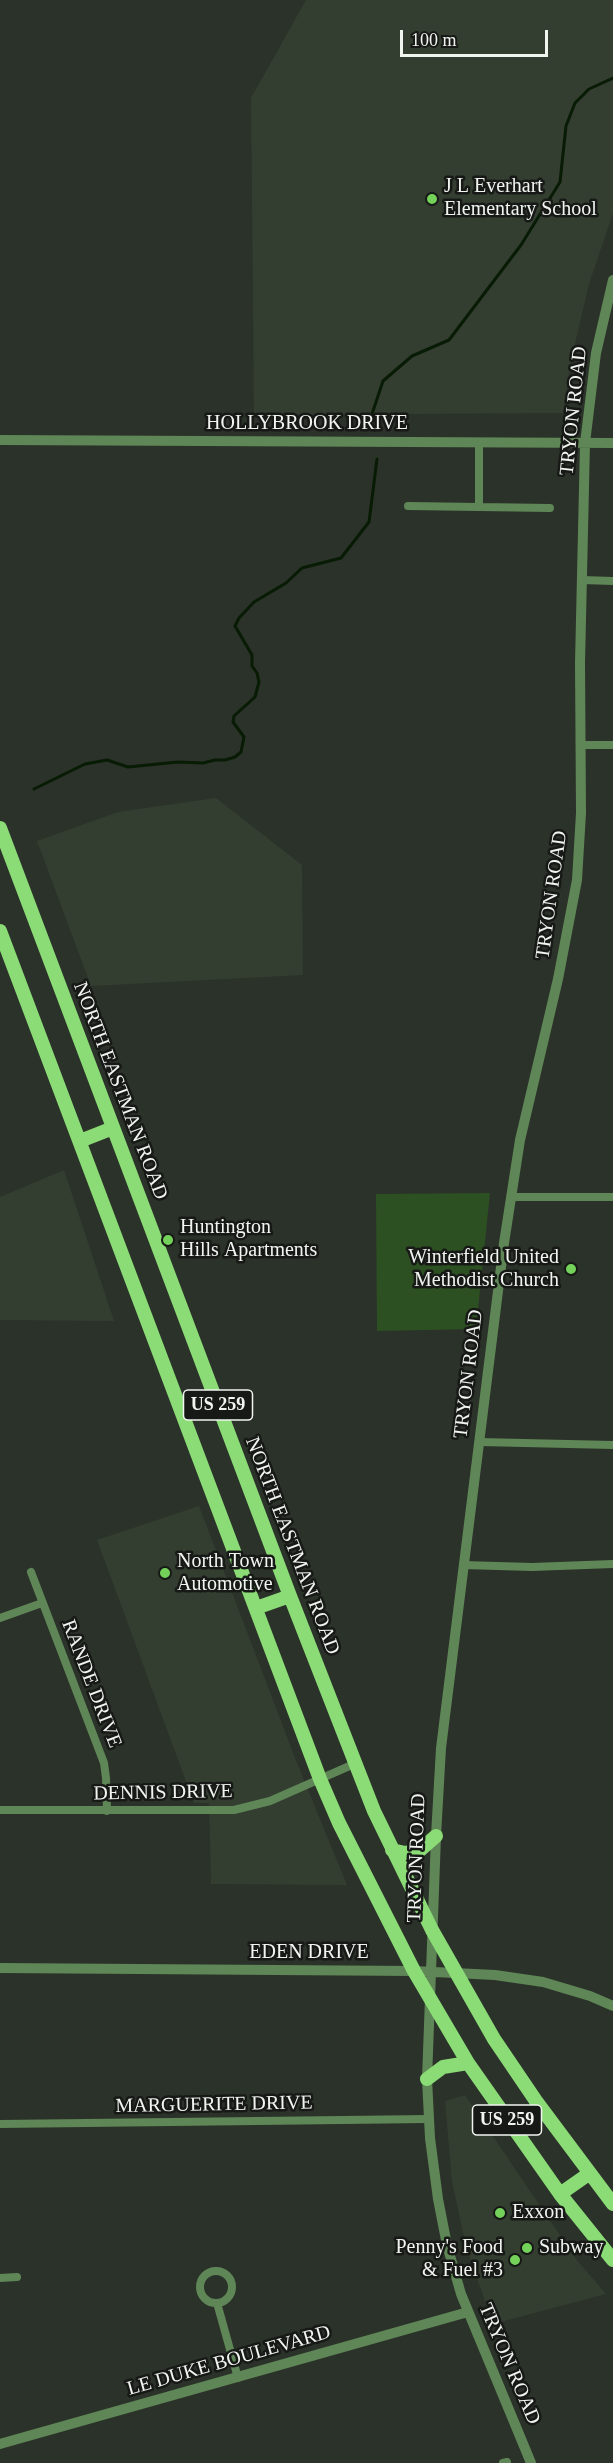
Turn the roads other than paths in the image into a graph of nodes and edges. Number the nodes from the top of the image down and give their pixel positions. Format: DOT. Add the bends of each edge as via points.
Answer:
graph roads {
  1 [pos="613,280"];
  2 [pos="0,440"];
  3 [pos="479,442"];
  4 [pos="585,443"];
  5 [pos="613,443"];
  6 [pos="408,506"];
  7 [pos="479,507"];
  8 [pos="550,508"];
  9 [pos="582,580"];
  10 [pos="613,582"];
  11 [pos="581,745"];
  12 [pos="613,745"];
  13 [pos="0,828"];
  14 [pos="0,931"];
  15 [pos="113,1128"];
  16 [pos="80,1141"];
  17 [pos="511,1197"];
  18 [pos="613,1197"];
  19 [pos="479,1442"];
  20 [pos="613,1445"];
  21 [pos="613,1564"];
  22 [pos="464,1565"];
  23 [pos="31,1572"];
  24 [pos="290,1596"];
  25 [pos="42,1603"];
  26 [pos="256,1608"];
  27 [pos="0,1618"];
  28 [pos="354,1764"];
  29 [pos="320,1779"];
  30 [pos="0,1810"];
  31 [pos="106,1811"];
  32 [pos="436,1836"];
  33 [pos="392,1850"];
  34 [pos="432,1930"];
  35 [pos="0,1968"];
  36 [pos="414,1971"];
  37 [pos="431,1972"];
  38 [pos="457,1973"];
  39 [pos="430,1999"];
  40 [pos="613,2006"];
  41 [pos="468,2063"];
  42 [pos="428,2079"];
  43 [pos="428,2119"];
  44 [pos="0,2124"];
  45 [pos="590,2173"];
  46 [pos="560,2194"];
  47 [pos="613,2204"];
  48 [pos="613,2260"];
  49 [pos="17,2277"];
  50 [pos="0,2278"];
  51 [pos="217,2303"];
  52 [pos="468,2312"];
  53 [pos="238,2378"];
  54 [pos="0,2444"];
  55 [pos="531,2463"];
  1 -- 4 [label="street, TRYON ROAD" via="596,353"];
  2 -- 3 [label="street, HOLLYBROOK DRIVE"];
  3 -- 4 [label="street, HOLLYBROOK DRIVE"];
  3 -- 7 [label="street"];
  4 -- 5 [label="street, HOLLYBROOK DRIVE"];
  4 -- 9 [label="street, TRYON ROAD"];
  6 -- 7 [label="street"];
  7 -- 8 [label="street"];
  9 -- 10 [label="street"];
  9 -- 11 [label="street, TRYON ROAD"];
  11 -- 12 [label="street"];
  11 -- 17 [label="street, TRYON ROAD" via="581,832 573,904"];
  13 -- 15 [label="main road, NORTH EASTMAN ROAD / US 259"];
  14 -- 16 [label="main road, US 259"];
  15 -- 16 [label="main road"];
  15 -- 24 [label="main road, NORTH EASTMAN ROAD / US 259"];
  16 -- 26 [label="main road, US 259"];
  17 -- 18 [label="street"];
  17 -- 19 [label="street, TRYON ROAD"];
  19 -- 20 [label="street"];
  19 -- 22 [label="street, TRYON ROAD"];
  21 -- 22 [label="street"];
  22 -- 32 [label="street, TRYON ROAD" via="441,1748"];
  23 -- 25 [label="street, RANDE DRIVE"];
  24 -- 26 [label="main road"];
  24 -- 28 [label="main road, NORTH EASTMAN ROAD / US 259"];
  25 -- 27 [label="street"];
  25 -- 31 [label="street, RANDE DRIVE" via="104,1764"];
  26 -- 29 [label="main road, US 259"];
  28 -- 29 [label="street, DENNIS DRIVE"];
  28 -- 33 [label="main road, NORTH EASTMAN ROAD / US 259"];
  29 -- 31 [label="street, DENNIS DRIVE" via="270,1801 234,1810"];
  29 -- 36 [label="main road, US 259"];
  30 -- 31 [label="street, DENNIS DRIVE"];
  32 -- 33 [label="main road" via="419,1851"];
  32 -- 34 [label="street, TRYON ROAD"];
  33 -- 34 [label="main road, NORTH EASTMAN ROAD / US 259"];
  34 -- 37 [label="street, TRYON ROAD"];
  34 -- 38 [label="main road, NORTH EASTMAN ROAD / US 259"];
  35 -- 36 [label="street, EDEN DRIVE"];
  36 -- 37 [label="street, EDEN DRIVE"];
  36 -- 39 [label="main road, US 259"];
  37 -- 38 [label="street, EDEN DRIVE"];
  37 -- 39 [label="street, TRYON ROAD"];
  38 -- 40 [label="street, EDEN DRIVE" via="534,1980"];
  38 -- 45 [label="main road, NORTH EASTMAN ROAD / US 259" via="494,2038"];
  39 -- 41 [label="main road, US 259"];
  39 -- 42 [label="street, TRYON ROAD"];
  41 -- 42 [label="main road" via="443,2067"];
  41 -- 46 [label="main road, US 259"];
  42 -- 43 [label="street, TRYON ROAD"];
  43 -- 44 [label="street, MARGUERITE DRIVE"];
  43 -- 52 [label="street, TRYON ROAD" via="442,2223"];
  45 -- 46 [label="main road"];
  45 -- 47 [label="main road, NORTH EASTMAN ROAD / US 259"];
  46 -- 48 [label="main road, US 259"];
  49 -- 50 [label="street"];
  51 -- 53 [label="street"];
  52 -- 53 [label="street, LE DUKE BOULEVARD"];
  52 -- 55 [label="street, TRYON ROAD"];
  53 -- 54 [label="street, LE DUKE BOULEVARD"];
}
